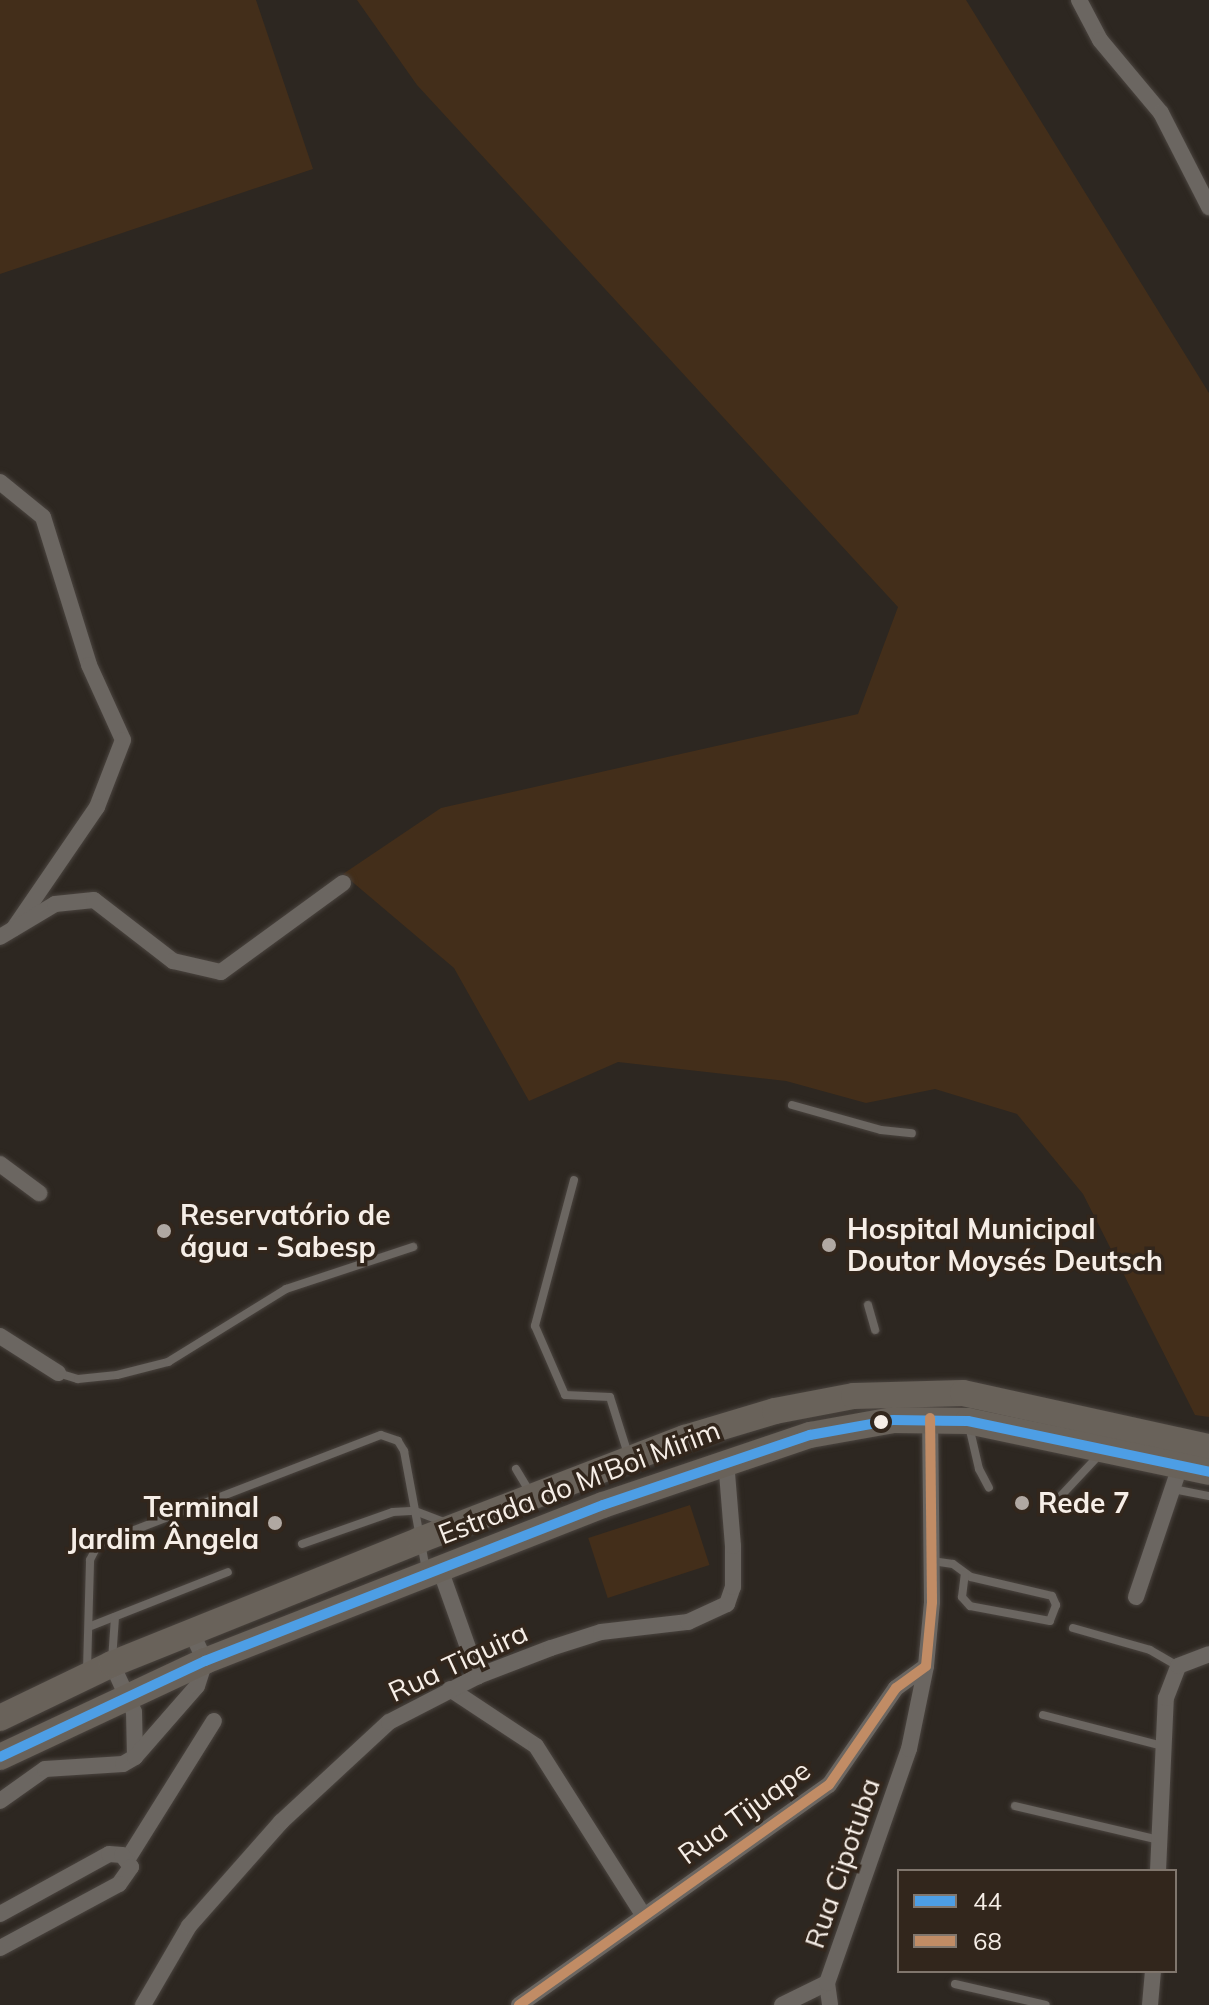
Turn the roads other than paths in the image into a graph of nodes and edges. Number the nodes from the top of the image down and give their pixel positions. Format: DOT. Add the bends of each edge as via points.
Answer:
graph roads {
  1 [pos="1079,0"];
  2 [pos="1209,207"];
  3 [pos="0,482"];
  4 [pos="343,883"];
  5 [pos="7,933"];
  6 [pos="792,1105"];
  7 [pos="912,1133"];
  8 [pos="0,1164"];
  9 [pos="574,1180"];
  10 [pos="39,1193"];
  11 [pos="413,1247"];
  12 [pos="868,1305"];
  13 [pos="875,1330"];
  14 [pos="0,1336"];
  15 [pos="58,1373"];
  16 [pos="930,1418"];
  17 [pos="968,1421"];
  18 [pos="713,1430"];
  19 [pos="1209,1447"];
  20 [pos="1105,1449"];
  21 [pos="629,1459"];
  22 [pos="726,1461"];
  23 [pos="516,1469"];
  24 [pos="1209,1472"];
  25 [pos="683,1476"];
  26 [pos="1176,1477"];
  27 [pos="989,1488"];
  28 [pos="1209,1496"];
  29 [pos="533,1498"];
  30 [pos="1057,1500"];
  31 [pos="415,1511"];
  32 [pos="493,1513"];
  33 [pos="456,1527"];
  34 [pos="420,1540"];
  35 [pos="508,1542"];
  36 [pos="302,1544"];
  37 [pos="932,1561"];
  38 [pos="228,1572"];
  39 [pos="433,1572"];
  40 [pos="965,1574"];
  41 [pos="1136,1597"];
  42 [pos="115,1617"];
  43 [pos="91,1626"];
  44 [pos="1073,1628"];
  45 [pos="191,1631"];
  46 [pos="1209,1654"];
  47 [pos="205,1661"];
  48 [pos="112,1664"];
  49 [pos="926,1666"];
  50 [pos="1178,1666"];
  51 [pos="478,1676"];
  52 [pos="86,1679"];
  53 [pos="450,1689"];
  54 [pos="128,1698"];
  55 [pos="1043,1715"];
  56 [pos="0,1718"];
  57 [pos="214,1721"];
  58 [pos="1163,1746"];
  59 [pos="0,1757"];
  60 [pos="135,1757"];
  61 [pos="0,1801"];
  62 [pos="1015,1806"];
  63 [pos="1159,1840"];
  64 [pos="127,1860"];
  65 [pos="1158,1869"];
  66 [pos="0,1914"];
  67 [pos="644,1916"];
  68 [pos="0,1948"];
  69 [pos="1153,1973"];
  70 [pos="827,1983"];
  71 [pos="955,1984"];
  72 [pos="143,2005"];
  73 [pos="519,2005"];
  74 [pos="782,2005"];
  75 [pos="830,2005"];
  76 [pos="1046,2005"];
  77 [pos="1150,2005"];
  1 -- 2 [label="street" via="1100,40 1161,113"];
  3 -- 5 [label="street" via="43,517 89,665 123,740 97,807"];
  4 -- 5 [label="street" via="221,972 173,961 94,900 55,904"];
  6 -- 7 [label="lane" via="881,1130"];
  8 -- 10 [label="street"];
  9 -- 21 [label="lane" via="535,1326 565,1395 610,1397"];
  11 -- 15 [label="lane" via="286,1289 168,1362 78,1379"];
  12 -- 13 [label="lane"];
  14 -- 15 [label="street"];
  16 -- 17 [label="main road, Estrada do M'Boi Mirim"];
  16 -- 22 [label="main road, Estrada do M'Boi Mirim" via="810,1435"];
  16 -- 37 [label="street"];
  17 -- 20 [label="main road, Estrada do M'Boi Mirim"];
  17 -- 27 [label="lane"];
  18 -- 19 [label="main road, Estrada do M'Boi Mirim" via="828,1400 929,1391 1001,1399"];
  18 -- 21 [label="main road, Estrada do M'Boi Mirim"];
  18 -- 25 [label="main road" via="719,1444 716,1456"];
  20 -- 26 [label="main road, Estrada do M'Boi Mirim"];
  20 -- 30 [label="lane"];
  21 -- 29 [label="main road, Estrada do M'Boi Mirim"];
  22 -- 25 [label="main road, Estrada do M'Boi Mirim"];
  22 -- 51 [label="street, Rua Tiquira" via="733,1587 718,1611 688,1622 601,1632"];
  23 -- 29 [label="lane"];
  24 -- 26 [label="main road, Estrada do M'Boi Mirim"];
  25 -- 35 [label="main road, Estrada do M'Boi Mirim"];
  26 -- 28 [label="lane"];
  26 -- 41 [label="street"];
  29 -- 32 [label="main road, Estrada do M'Boi Mirim"];
  31 -- 33 [label="lane"];
  31 -- 34 [label="lane"];
  31 -- 36 [label="lane" via="378,1516"];
  31 -- 43 [label="lane" via="412,1480 398,1441 381,1435 353,1444 98,1544 90,1560"];
  32 -- 33 [label="main road, Estrada do M'Boi Mirim"];
  32 -- 35 [label="main road" via="487,1524 491,1536"];
  33 -- 34 [label="main road, Estrada do M'Boi Mirim"];
  34 -- 39 [label="lane"];
  34 -- 45 [label="main road, Estrada do M'Boi Mirim"];
  35 -- 39 [label="main road, Estrada do M'Boi Mirim"];
  37 -- 40 [label="lane" via="953,1564"];
  37 -- 49 [label="street"];
  38 -- 42 [label="lane"];
  39 -- 47 [label="main road, Estrada do M'Boi Mirim"];
  39 -- 51 [label="street"];
  40 -- 40 [label="lane" via="962,1597 970,1606 1050,1621 1056,1605 1052,1596"];
  42 -- 43 [label="lane"];
  42 -- 48 [label="lane"];
  43 -- 52 [label="lane"];
  44 -- 50 [label="lane" via="1150,1650"];
  45 -- 47 [label="street"];
  45 -- 48 [label="main road, Estrada do M'Boi Mirim"];
  46 -- 50 [label="street"];
  47 -- 54 [label="main road, Estrada do M'Boi Mirim"];
  47 -- 60 [label="street" via="193,1694"];
  48 -- 52 [label="main road, Estrada do M'Boi Mirim"];
  48 -- 54 [label="street"];
  49 -- 67 [label="street, Rua Tijuape" via="896,1688 829,1785"];
  49 -- 70 [label="street, Rua Cipotuba" via="909,1749"];
  50 -- 58 [label="street" via="1166,1698"];
  51 -- 53 [label="street, Rua Tiquira"];
  52 -- 56 [label="main road, Estrada do M'Boi Mirim"];
  53 -- 67 [label="street" via="536,1746"];
  53 -- 72 [label="street, Rua Tiquira" via="389,1722 281,1822 181,1936"];
  54 -- 59 [label="main road, Estrada do M'Boi Mirim"];
  54 -- 60 [label="street" via="136,1731"];
  55 -- 58 [label="lane"];
  57 -- 64 [label="street"];
  58 -- 63 [label="street"];
  60 -- 61 [label="street" via="123,1764 45,1769"];
  62 -- 63 [label="lane"];
  63 -- 65 [label="street"];
  64 -- 66 [label="street" via="109,1854"];
  64 -- 68 [label="street" via="131,1873 119,1884"];
  67 -- 73 [label="street, Rua Tijuape"];
  69 -- 77 [label="street"];
  70 -- 74 [label="street, Rua Cipotuba"];
  70 -- 75 [label="street, Rua Cipotuba"];
  71 -- 76 [label="lane"];
}
